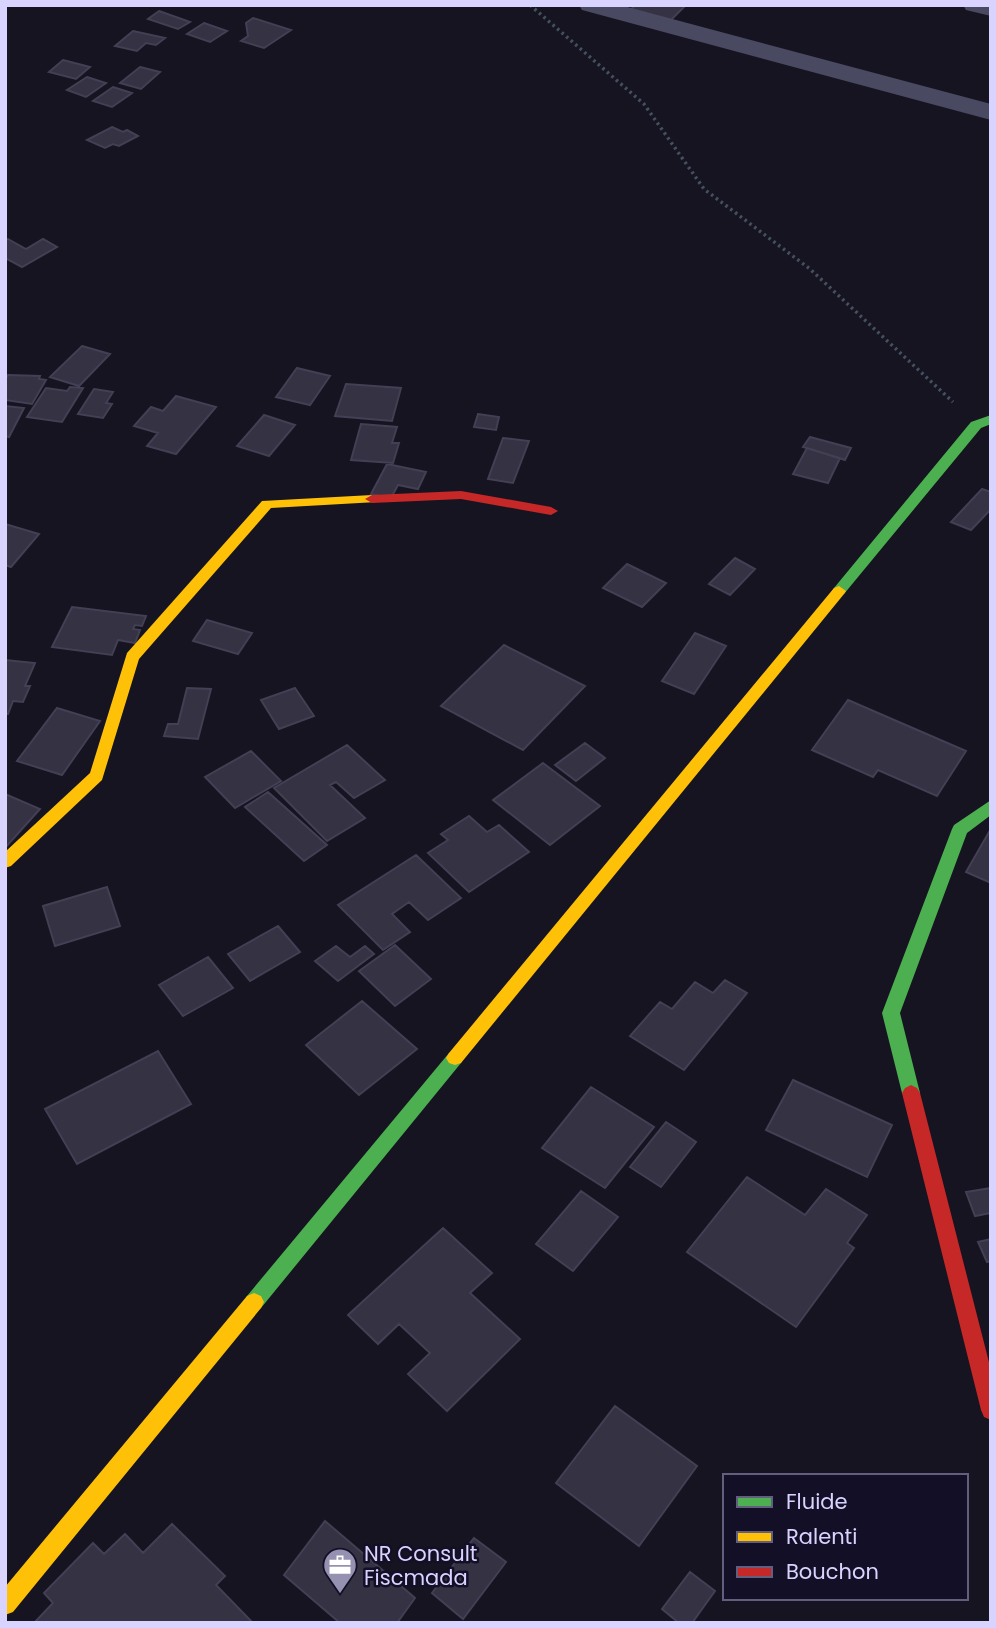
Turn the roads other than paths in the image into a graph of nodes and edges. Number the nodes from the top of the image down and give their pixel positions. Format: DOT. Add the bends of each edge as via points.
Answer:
graph roads {
  1 [pos="591,5"];
  2 [pos="975,5"];
  3 [pos="991,9"];
  4 [pos="991,111"];
  5 [pos="984,422"];
  6 [pos="551,511"];
  7 [pos="991,806"];
  8 [pos="5,862"];
  9 [pos="991,1410"];
  10 [pos="5,1604"];
  1 -- 4 [label="street"];
  2 -- 3 [label="street"];
  5 -- 10 [label="street"];
  6 -- 8 [label="street" via="461,495 267,504 132,657 97,776"];
  7 -- 9 [label="street" via="960,830 891,1013"];
}
